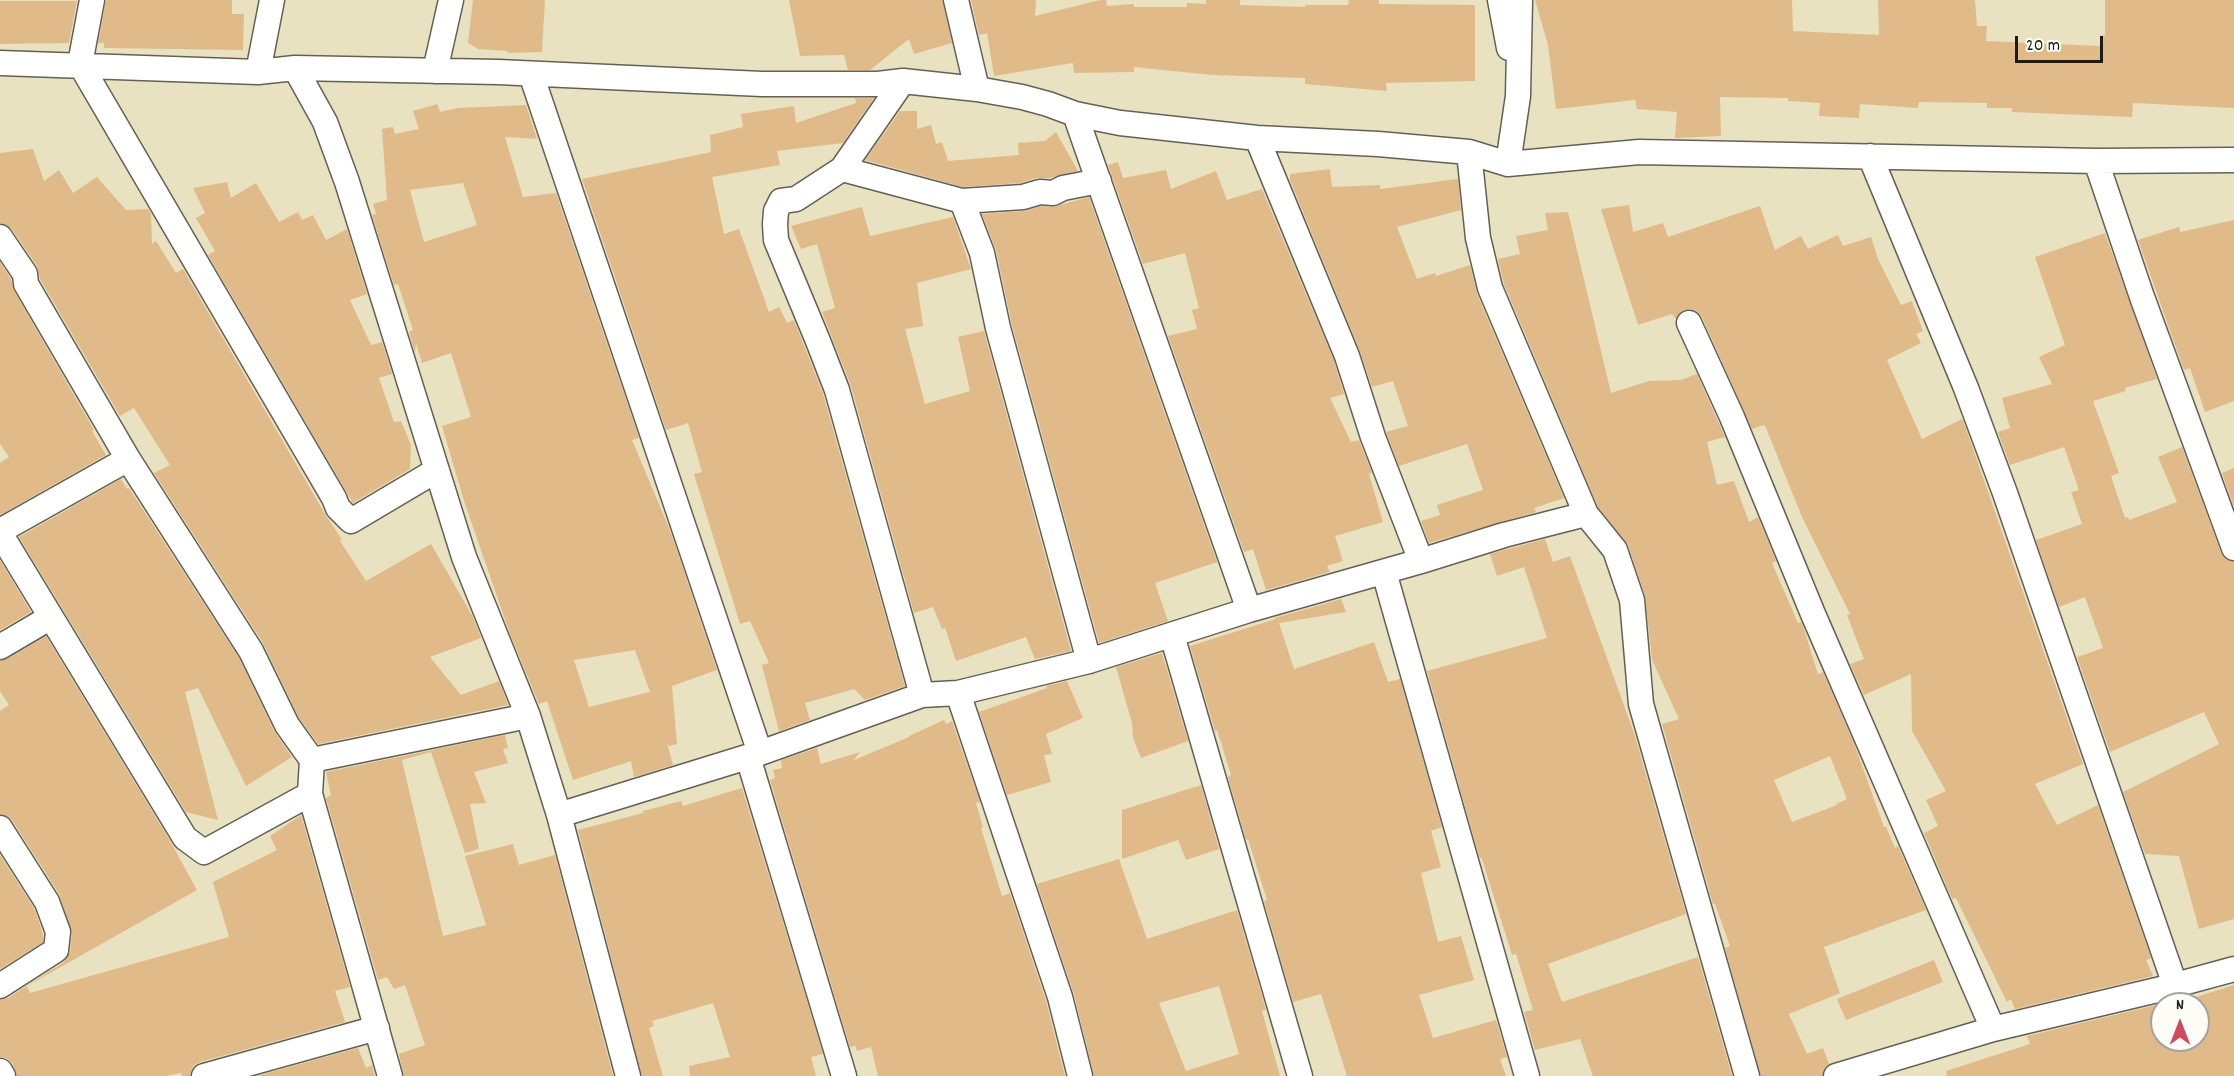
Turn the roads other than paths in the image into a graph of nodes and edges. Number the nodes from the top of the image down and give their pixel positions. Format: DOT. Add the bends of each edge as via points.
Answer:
graph roads {
  1 [pos="92,0"];
  2 [pos="272,0"];
  3 [pos="451,0"];
  4 [pos="956,0"];
  5 [pos="1500,0"];
  6 [pos="1520,0"];
  7 [pos="0,63"];
  8 [pos="80,64"];
  9 [pos="296,68"];
  10 [pos="435,71"];
  11 [pos="258,72"];
  12 [pos="531,74"];
  13 [pos="903,81"];
  14 [pos="977,90"];
  15 [pos="1518,96"];
  16 [pos="1075,114"];
  17 [pos="1257,138"];
  18 [pos="1469,152"];
  19 [pos="1870,156"];
  20 [pos="2096,160"];
  21 [pos="2234,160"];
  22 [pos="1508,164"];
  23 [pos="842,169"];
  24 [pos="1099,181"];
  25 [pos="962,201"];
  26 [pos="0,237"];
  27 [pos="1689,323"];
  28 [pos="128,459"];
  29 [pos="437,470"];
  30 [pos="1586,514"];
  31 [pos="0,532"];
  32 [pos="2234,548"];
  33 [pos="1421,561"];
  34 [pos="1384,572"];
  35 [pos="1249,610"];
  36 [pos="51,617"];
  37 [pos="1172,634"];
  38 [pos="0,648"];
  39 [pos="1089,661"];
  40 [pos="958,693"];
  41 [pos="922,695"];
  42 [pos="528,716"];
  43 [pos="754,755"];
  44 [pos="312,760"];
  45 [pos="310,794"];
  46 [pos="559,815"];
  47 [pos="0,828"];
  48 [pos="2234,969"];
  49 [pos="2175,985"];
  50 [pos="0,986"];
  51 [pos="377,1028"];
  52 [pos="1993,1029"];
  53 [pos="0,1071"];
  54 [pos="3,1076"];
  55 [pos="204,1076"];
  56 [pos="390,1076"];
  57 [pos="628,1076"];
  58 [pos="843,1076"];
  59 [pos="1080,1076"];
  60 [pos="1300,1076"];
  61 [pos="1527,1076"];
  62 [pos="1747,1076"];
  63 [pos="1836,1076"];
  1 -- 8 [label="street"];
  2 -- 11 [label="street"];
  3 -- 10 [label="street"];
  4 -- 14 [label="street"];
  5 -- 15 [label="street"];
  6 -- 15 [label="street"];
  7 -- 8 [label="street"];
  8 -- 11 [label="street"];
  8 -- 29 [label="street" via="338,508 351,521"];
  9 -- 10 [label="street"];
  9 -- 11 [label="street"];
  9 -- 29 [label="street" via="326,122"];
  10 -- 12 [label="street"];
  12 -- 13 [label="street" via="762,84"];
  12 -- 43 [label="street"];
  13 -- 14 [label="street"];
  13 -- 23 [label="street"];
  14 -- 16 [label="street" via="1048,104"];
  15 -- 22 [label="street"];
  16 -- 17 [label="street" via="1120,123"];
  16 -- 24 [label="street"];
  17 -- 18 [label="street"];
  17 -- 33 [label="street" via="1347,356 1373,437"];
  18 -- 22 [label="street"];
  18 -- 30 [label="street" via="1478,238 1490,288"];
  19 -- 20 [label="street"];
  19 -- 22 [label="street" via="1639,152"];
  19 -- 49 [label="street" via="2005,493"];
  20 -- 21 [label="street"];
  20 -- 32 [label="street"];
  23 -- 25 [label="street"];
  23 -- 41 [label="street" via="796,199 782,201 776,212 776,240 837,390"];
  24 -- 25 [label="street" via="1053,193"];
  24 -- 35 [label="street"];
  25 -- 39 [label="street" via="982,253 998,328"];
  26 -- 28 [label="street" via="25,274 26,284"];
  27 -- 52 [label="street"];
  28 -- 31 [label="street"];
  28 -- 44 [label="street" via="250,651 287,725"];
  29 -- 42 [label="street" via="464,557"];
  30 -- 33 [label="street"];
  30 -- 62 [label="street" via="1616,550 1632,600 1641,704"];
  31 -- 36 [label="street"];
  33 -- 34 [label="street"];
  34 -- 35 [label="street"];
  34 -- 61 [label="street"];
  35 -- 37 [label="street"];
  36 -- 38 [label="street"];
  36 -- 45 [label="street" via="180,831 204,852"];
  37 -- 39 [label="street"];
  37 -- 60 [label="street"];
  39 -- 40 [label="street"];
  40 -- 41 [label="street"];
  40 -- 59 [label="street" via="1060,997"];
  41 -- 43 [label="street"];
  42 -- 44 [label="street"];
  42 -- 46 [label="street"];
  43 -- 46 [label="street"];
  43 -- 58 [label="street"];
  44 -- 45 [label="street"];
  45 -- 51 [label="street"];
  46 -- 57 [label="street"];
  47 -- 50 [label="street" via="46,902 58,932 56,950"];
  48 -- 49 [label="street"];
  49 -- 52 [label="street"];
  51 -- 55 [label="street"];
  51 -- 56 [label="street"];
  52 -- 63 [label="street"];
  53 -- 54 [label="street"];
}
